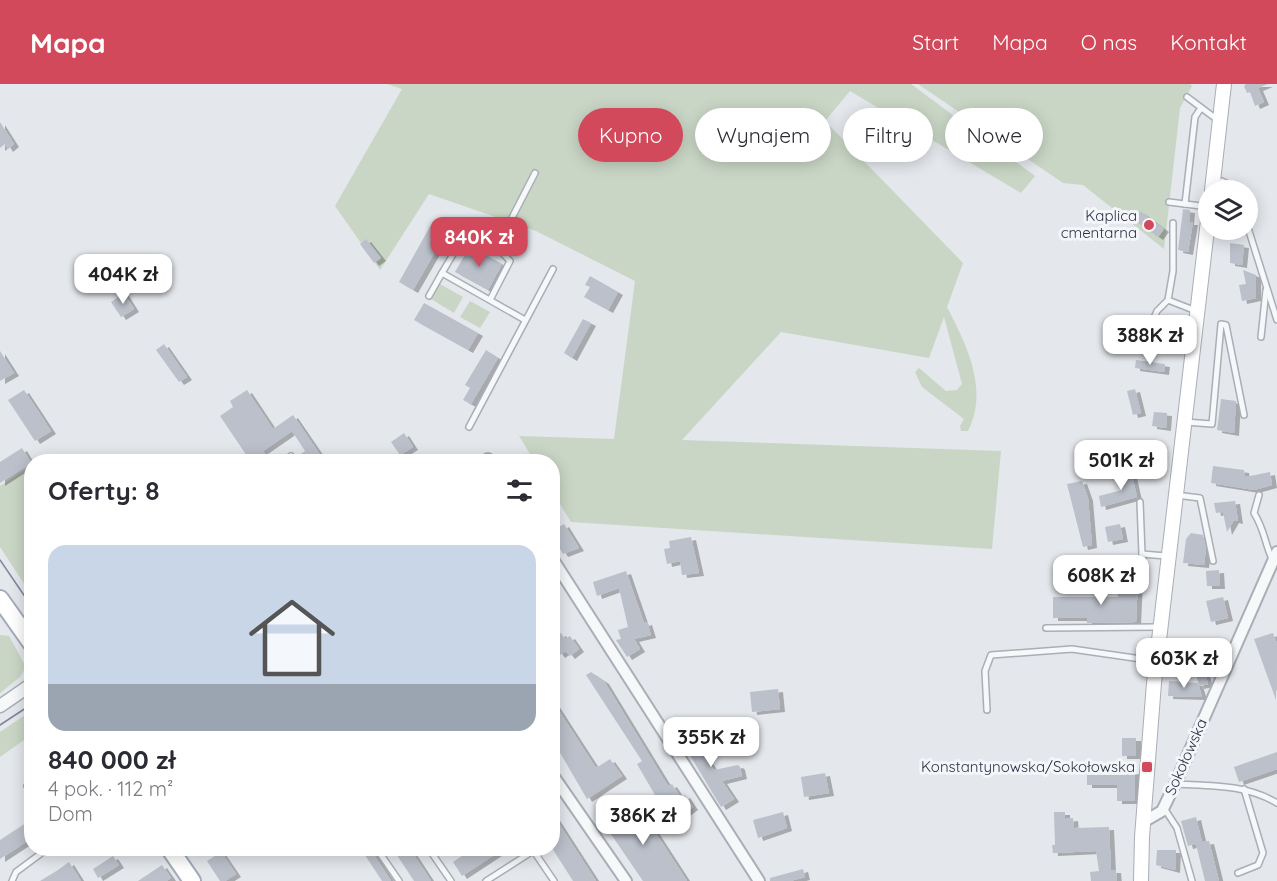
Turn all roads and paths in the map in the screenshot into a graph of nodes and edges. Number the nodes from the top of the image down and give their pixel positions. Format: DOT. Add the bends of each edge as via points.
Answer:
graph roads {
  1 [pos="1224,84"];
  2 [pos="1187,97"];
  3 [pos="1202,108"];
  4 [pos="1220,122"];
  5 [pos="535,173"];
  6 [pos="1217,180"];
  7 [pos="1169,202"];
  8 [pos="1185,204"];
  9 [pos="1198,206"];
  10 [pos="1173,223"];
  11 [pos="1206,240"];
  12 [pos="1252,240"];
  13 [pos="497,247"];
  14 [pos="553,269"];
  15 [pos="442,273"];
  16 [pos="1266,285"];
  17 [pos="429,296"];
  18 [pos="490,300"];
  19 [pos="1168,300"];
  20 [pos="1197,312"];
  21 [pos="525,320"];
  22 [pos="1277,320"];
  23 [pos="1261,337"];
  24 [pos="1145,338"];
  25 [pos="1244,415"];
  26 [pos="1184,422"];
  27 [pos="469,427"];
  28 [pos="1259,495"];
  29 [pos="1184,496"];
  30 [pos="1140,502"];
  31 [pos="1142,554"];
  32 [pos="1168,556"];
  33 [pos="1213,561"];
  34 [pos="1275,561"];
  35 [pos="560,570"];
  36 [pos="1143,583"];
  37 [pos="0,598"];
  38 [pos="1160,627"];
  39 [pos="1046,628"];
  40 [pos="24,632"];
  41 [pos="1156,661"];
  42 [pos="24,690"];
  43 [pos="0,706"];
  44 [pos="987,710"];
  45 [pos="1175,784"];
  46 [pos="560,786"];
  47 [pos="1244,789"];
  48 [pos="1277,803"];
  49 [pos="1164,807"];
  50 [pos="1143,822"];
  51 [pos="37,856"];
  52 [pos="175,856"];
  53 [pos="382,856"];
  54 [pos="434,856"];
  55 [pos="523,856"];
  56 [pos="536,856"];
  57 [pos="1238,873"];
  58 [pos="190,880"];
  59 [pos="12,881"];
  60 [pos="399,881"];
  61 [pos="451,881"];
  62 [pos="486,881"];
  63 [pos="554,881"];
  64 [pos="626,881"];
  65 [pos="759,881"];
  66 [pos="1142,881"];
  67 [pos="1192,881"];
  1 -- 4 [label="main road"];
  2 -- 3 [label="lane"];
  3 -- 4 [label="lane"];
  3 -- 8 [label="lane" via="1195,117"];
  4 -- 6 [label="main road"];
  5 -- 13 [label="lane"];
  7 -- 8 [label="lane"];
  8 -- 9 [label="lane"];
  10 -- 19 [label="lane" via="1173,271"];
  11 -- 20 [label="main road"];
  12 -- 16 [label="lane"];
  13 -- 15 [label="lane" via="465,234"];
  13 -- 18 [label="lane" via="510,261"];
  14 -- 21 [label="lane"];
  15 -- 17 [label="lane"];
  15 -- 18 [label="lane"];
  16 -- 22 [label="lane"];
  16 -- 23 [label="lane"];
  18 -- 21 [label="lane"];
  19 -- 20 [label="lane"];
  19 -- 24 [label="lane" via="1157,310"];
  20 -- 26 [label="main road"];
  21 -- 27 [label="lane"];
  25 -- 26 [label="lane" via="1226,325 1221,324 1212,424"];
  26 -- 32 [label="main road"];
  28 -- 34 [label="lane" via="1254,513"];
  29 -- 33 [label="lane" via="1200,498"];
  30 -- 31 [label="lane"];
  31 -- 32 [label="lane"];
  31 -- 36 [label="lane"];
  32 -- 38 [label="main road"];
  34 -- 45 [label="street, Sokołowska"];
  35 -- 65 [label="street"];
  37 -- 40 [label="main road"];
  38 -- 39 [label="lane"];
  38 -- 41 [label="main road"];
  41 -- 44 [label="lane" via="1072,649 991,655 985,671"];
  41 -- 50 [label="main road"];
  42 -- 43 [label="street"];
  45 -- 47 [label="lane"];
  45 -- 49 [label="street, Sokołowska"];
  46 -- 64 [label="street"];
  47 -- 48 [label="lane"];
  47 -- 57 [label="lane" via="1263,853 1258,865"];
  49 -- 50 [label="street, Sokołowska"];
  49 -- 67 [label="lane" via="1177,828"];
  50 -- 66 [label="main road"];
  51 -- 59 [label="lane" via="16,872"];
  52 -- 58 [label="main road"];
  53 -- 60 [label="lane"];
  54 -- 61 [label="lane"];
  55 -- 62 [label="lane"];
  56 -- 63 [label="lane"];
}
